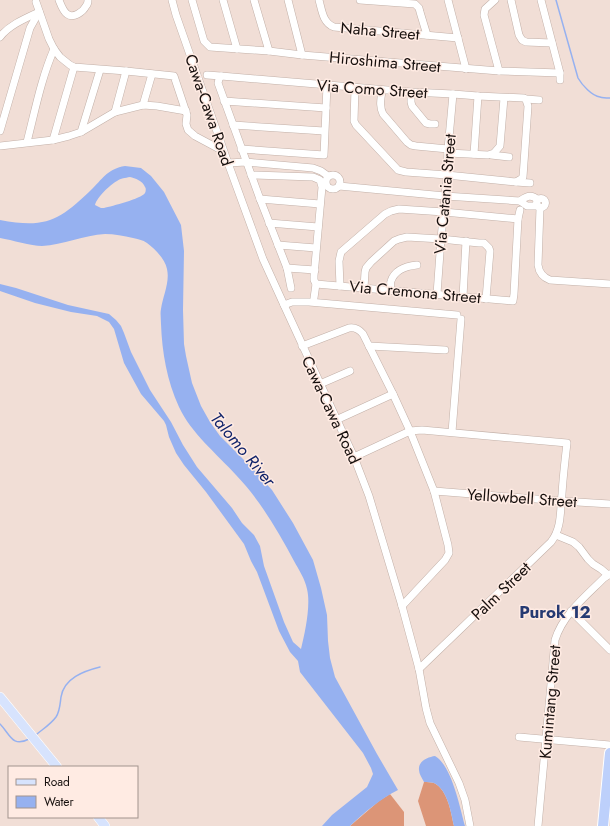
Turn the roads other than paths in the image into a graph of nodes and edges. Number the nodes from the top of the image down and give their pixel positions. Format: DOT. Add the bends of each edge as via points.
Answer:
graph roads {
  1 [pos="59,0"];
  2 [pos="88,0"];
  3 [pos="172,0"];
  4 [pos="192,0"];
  5 [pos="223,0"];
  6 [pos="254,0"];
  7 [pos="288,0"];
  8 [pos="319,0"];
  9 [pos="360,0"];
  10 [pos="495,0"];
  11 [pos="511,0"];
  12 [pos="541,0"];
  13 [pos="450,1"];
  14 [pos="36,2"];
  15 [pos="39,12"];
  16 [pos="427,35"];
  17 [pos="0,36"];
  18 [pos="458,38"];
  19 [pos="552,43"];
  20 [pos="54,49"];
  21 [pos="237,49"];
  22 [pos="269,51"];
  23 [pos="302,55"];
  24 [pos="74,67"];
  25 [pos="466,69"];
  26 [pos="100,70"];
  27 [pos="126,71"];
  28 [pos="499,71"];
  29 [pos="152,74"];
  30 [pos="207,74"];
  31 [pos="220,78"];
  32 [pos="327,85"];
  33 [pos="355,88"];
  34 [pos="382,90"];
  35 [pos="411,92"];
  36 [pos="453,94"];
  37 [pos="478,96"];
  38 [pos="504,98"];
  39 [pos="525,98"];
  40 [pos="539,100"];
  41 [pos="224,101"];
  42 [pos="143,105"];
  43 [pos="326,108"];
  44 [pos="186,111"];
  45 [pos="115,112"];
  46 [pos="435,124"];
  47 [pos="233,126"];
  48 [pos="0,130"];
  49 [pos="324,131"];
  50 [pos="81,132"];
  51 [pos="53,140"];
  52 [pos="27,142"];
  53 [pos="0,146"];
  54 [pos="241,149"];
  55 [pos="223,151"];
  56 [pos="448,151"];
  57 [pos="474,154"];
  58 [pos="491,155"];
  59 [pos="509,157"];
  60 [pos="246,162"];
  61 [pos="228,163"];
  62 [pos="251,175"];
  63 [pos="447,175"];
  64 [pos="328,176"];
  65 [pos="514,181"];
  66 [pos="530,183"];
  67 [pos="339,186"];
  68 [pos="445,196"];
  69 [pos="260,199"];
  70 [pos="320,204"];
  71 [pos="520,210"];
  72 [pos="444,212"];
  73 [pos="518,219"];
  74 [pos="269,223"];
  75 [pos="318,227"];
  76 [pos="441,239"];
  77 [pos="466,241"];
  78 [pos="278,245"];
  79 [pos="316,248"];
  80 [pos="417,264"];
  81 [pos="287,268"];
  82 [pos="315,270"];
  83 [pos="316,284"];
  84 [pos="610,284"];
  85 [pos="340,286"];
  86 [pos="291,288"];
  87 [pos="364,288"];
  88 [pos="391,290"];
  89 [pos="437,294"];
  90 [pos="463,297"];
  91 [pos="314,298"];
  92 [pos="486,299"];
  93 [pos="284,305"];
  94 [pos="302,346"];
  95 [pos="369,346"];
  96 [pos="444,350"];
  97 [pos="350,371"];
  98 [pos="320,384"];
  99 [pos="393,394"];
  100 [pos="336,420"];
  101 [pos="410,431"];
  102 [pos="452,432"];
  103 [pos="354,457"];
  104 [pos="434,491"];
  105 [pos="561,501"];
  106 [pos="610,504"];
  107 [pos="556,535"];
  108 [pos="609,575"];
  109 [pos="402,606"];
  110 [pos="571,612"];
  111 [pos="610,650"];
  112 [pos="419,669"];
  113 [pos="0,697"];
  114 [pos="518,737"];
  115 [pos="546,740"];
  116 [pos="610,745"];
  117 [pos="610,753"];
  118 [pos="56,766"];
  119 [pos="99,818"];
  120 [pos="105,826"];
  121 [pos="470,826"];
  122 [pos="538,826"];
  123 [pos="603,826"];
  1 -- 2 [label="street" via="69,16 75,16 84,9"];
  3 -- 55 [label="street, Cawa-Cawa Road"];
  4 -- 21 [label="street, Hiroshima Street" via="204,41 210,47"];
  5 -- 21 [label="street"];
  6 -- 22 [label="street"];
  7 -- 23 [label="street"];
  8 -- 16 [label="street, Naha Street" via="324,19 334,27"];
  9 -- 16 [label="street" via="415,4 419,8"];
  10 -- 28 [label="street" via="485,9 484,15"];
  11 -- 19 [label="street" via="522,40"];
  12 -- 19 [label="street"];
  13 -- 18 [label="street"];
  14 -- 15 [label="street"];
  15 -- 17 [label="street" via="20,21"];
  15 -- 20 [label="street"];
  15 -- 48 [label="street" via="30,28"];
  16 -- 18 [label="street, Naha Street"];
  18 -- 25 [label="street"];
  19 -- 28 [label="street, Hiroshima Street" via="560,77"];
  20 -- 24 [label="street" via="65,62"];
  20 -- 52 [label="street"];
  21 -- 22 [label="street, Hiroshima Street"];
  22 -- 23 [label="street, Hiroshima Street"];
  23 -- 25 [label="street, Hiroshima Street"];
  24 -- 26 [label="street"];
  24 -- 51 [label="street"];
  25 -- 28 [label="street, Hiroshima Street"];
  26 -- 27 [label="street"];
  26 -- 50 [label="street"];
  27 -- 29 [label="street"];
  27 -- 45 [label="street"];
  29 -- 42 [label="street"];
  29 -- 44 [label="street" via="174,76"];
  30 -- 31 [label="street, Via Como Street"];
  31 -- 32 [label="street, Via Como Street"];
  31 -- 41 [label="street" via="218,83"];
  32 -- 33 [label="street, Via Como Street"];
  32 -- 43 [label="street"];
  33 -- 34 [label="street, Via Como Street"];
  33 -- 63 [label="street" via="354,121 395,168 406,172"];
  34 -- 35 [label="street, Via Como Street"];
  34 -- 56 [label="street" via="380,104 383,114 407,142 411,145"];
  35 -- 36 [label="street, Via Como Street"];
  35 -- 46 [label="street" via="412,106 426,123"];
  36 -- 37 [label="street, Via Como Street"];
  36 -- 56 [label="street, Via Catania Street"];
  37 -- 38 [label="street, Via Como Street"];
  37 -- 57 [label="street"];
  38 -- 39 [label="street, Via Como Street"];
  38 -- 58 [label="street" via="500,146"];
  39 -- 40 [label="street, Via Como Street"];
  39 -- 65 [label="street" via="528,106 523,177"];
  41 -- 43 [label="street"];
  41 -- 47 [label="street"];
  42 -- 44 [label="street"];
  42 -- 45 [label="street"];
  43 -- 49 [label="street"];
  44 -- 55 [label="street" via="186,128 194,136"];
  45 -- 50 [label="street"];
  47 -- 49 [label="street"];
  47 -- 54 [label="street"];
  49 -- 54 [label="street" via="324,155"];
  50 -- 51 [label="street"];
  51 -- 52 [label="street"];
  52 -- 53 [label="street"];
  54 -- 60 [label="street"];
  55 -- 61 [label="street, Cawa-Cawa Road"];
  56 -- 57 [label="street"];
  56 -- 63 [label="street, Via Catania Street"];
  57 -- 58 [label="street"];
  58 -- 59 [label="street"];
  60 -- 61 [label="street"];
  60 -- 62 [label="street"];
  60 -- 64 [label="street" via="313,168"];
  61 -- 93 [label="street, Cawa-Cawa Road" via="263,259"];
  62 -- 69 [label="street"];
  62 -- 70 [label="street" via="313,177 320,180 322,187"];
  63 -- 65 [label="street"];
  63 -- 68 [label="street, Via Catania Street"];
  64 -- 67 [label="street" via="337,176 340,180"];
  64 -- 67 [label="street" via="328,187 334,189"];
  65 -- 66 [label="street"];
  67 -- 68 [label="street"];
  68 -- 72 [label="street, Via Catania Street"];
  68 -- 84 [label="street" via="520,201 527,206 539,204 540,273 550,280"];
  69 -- 70 [label="street"];
  69 -- 74 [label="street"];
  70 -- 75 [label="street"];
  71 -- 73 [label="street"];
  72 -- 73 [label="street"];
  72 -- 76 [label="street, Via Catania Street"];
  72 -- 85 [label="street" via="399,209 385,214 340,253"];
  73 -- 92 [label="street, Via Cremona Street" via="513,301"];
  74 -- 75 [label="street"];
  74 -- 78 [label="street"];
  75 -- 79 [label="street"];
  76 -- 77 [label="street"];
  76 -- 87 [label="street" via="407,237 394,241 366,268"];
  76 -- 89 [label="street, Via Catania Street"];
  77 -- 90 [label="street"];
  77 -- 92 [label="street" via="484,244 489,248"];
  78 -- 79 [label="street"];
  78 -- 81 [label="street"];
  79 -- 82 [label="street"];
  80 -- 88 [label="street" via="406,267 396,274 391,281"];
  81 -- 82 [label="street"];
  81 -- 86 [label="street"];
  82 -- 83 [label="street"];
  83 -- 85 [label="street, Via Cremona Street"];
  83 -- 91 [label="street"];
  85 -- 87 [label="street, Via Cremona Street"];
  87 -- 88 [label="street, Via Cremona Street"];
  88 -- 89 [label="street, Via Cremona Street"];
  89 -- 90 [label="street, Via Cremona Street"];
  90 -- 92 [label="street, Via Cremona Street"];
  93 -- 94 [label="street, Cawa-Cawa Road"];
  93 -- 102 [label="street" via="292,302 309,302 459,317"];
  94 -- 95 [label="street" via="352,328 357,328 363,334"];
  94 -- 98 [label="street, Cawa-Cawa Road"];
  95 -- 96 [label="street"];
  95 -- 99 [label="street"];
  97 -- 98 [label="street"];
  98 -- 100 [label="street, Cawa-Cawa Road"];
  99 -- 100 [label="street"];
  99 -- 101 [label="street"];
  100 -- 103 [label="street, Cawa-Cawa Road"];
  101 -- 102 [label="street"];
  101 -- 103 [label="street"];
  101 -- 104 [label="street"];
  102 -- 105 [label="street, Palm Street" via="567,443"];
  103 -- 109 [label="street, Cawa-Cawa Road" via="374,510"];
  104 -- 105 [label="street, Yellowbell Street"];
  104 -- 109 [label="street" via="449,553"];
  105 -- 106 [label="street, Yellowbell Street"];
  105 -- 107 [label="street, Palm Street"];
  107 -- 108 [label="street" via="573,542 593,564"];
  107 -- 112 [label="street, Palm Street"];
  108 -- 110 [label="street, Kumintang Street"];
  109 -- 112 [label="street, Cawa-Cawa Road"];
  110 -- 111 [label="street"];
  110 -- 115 [label="street, Kumintang Street" via="561,624 555,640"];
  112 -- 121 [label="street, Cawa-Cawa Road" via="430,723 459,783"];
  113 -- 118 [label="main road"];
  114 -- 115 [label="street"];
  115 -- 116 [label="street"];
  115 -- 122 [label="street, Kumintang Street"];
  117 -- 123 [label="highway"];
  119 -- 120 [label="main road"];
}
